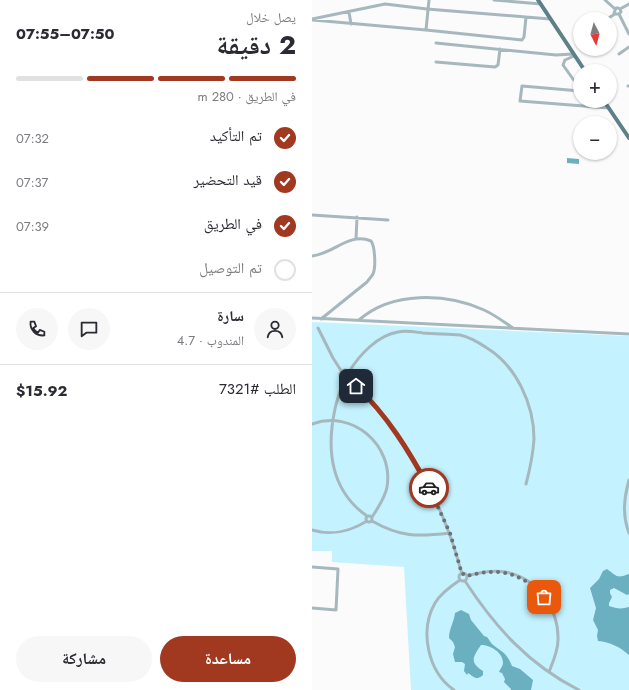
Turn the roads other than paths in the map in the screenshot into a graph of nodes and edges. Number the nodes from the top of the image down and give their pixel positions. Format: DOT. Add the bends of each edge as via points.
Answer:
graph roads {
  1 [pos="429,0"];
  2 [pos="494,0"];
  3 [pos="605,0"];
  4 [pos="540,2"];
  5 [pos="629,4"];
  6 [pos="427,9"];
  7 [pos="615,9"];
  8 [pos="620,10"];
  9 [pos="348,12"];
  10 [pos="616,12"];
  11 [pos="617,14"];
  12 [pos="526,17"];
  13 [pos="550,18"];
  14 [pos="312,20"];
  15 [pos="351,24"];
  16 [pos="426,30"];
  17 [pos="629,33"];
  18 [pos="436,43"];
  19 [pos="629,48"];
  20 [pos="500,49"];
  21 [pos="573,53"];
  22 [pos="619,54"];
  23 [pos="573,55"];
  24 [pos="573,56"];
  25 [pos="436,62"];
  26 [pos="573,79"];
  27 [pos="573,90"];
  28 [pos="573,105"];
  29 [pos="609,108"];
  30 [pos="629,138"];
  31 [pos="312,215"];
  32 [pos="357,217"];
  33 [pos="388,220"];
  34 [pos="356,239"];
  35 [pos="312,256"];
  36 [pos="312,318"];
  37 [pos="321,318"];
  38 [pos="359,320"];
  39 [pos="318,328"];
  40 [pos="513,328"];
  41 [pos="629,334"];
  42 [pos="342,372"];
  43 [pos="349,372"];
  44 [pos="349,379"];
  45 [pos="343,380"];
  46 [pos="332,421"];
  47 [pos="312,424"];
  48 [pos="629,480"];
  49 [pos="526,484"];
  50 [pos="367,516"];
  51 [pos="372,519"];
  52 [pos="367,521"];
  53 [pos="312,530"];
  54 [pos="450,533"];
  55 [pos="629,533"];
  56 [pos="312,567"];
  57 [pos="462,574"];
  58 [pos="467,576"];
  59 [pos="460,580"];
  60 [pos="465,581"];
  61 [pos="312,608"];
  62 [pos="549,672"];
  63 [pos="454,690"];
  64 [pos="579,690"];
  1 -- 6 [label="street"];
  2 -- 4 [label="street"];
  3 -- 7 [label="street"];
  4 -- 13 [label="main road"];
  5 -- 8 [label="street"];
  6 -- 9 [label="street" via="386,4"];
  6 -- 12 [label="street"];
  6 -- 16 [label="street"];
  7 -- 8 [label="street"];
  7 -- 10 [label="street"];
  8 -- 11 [label="street" via="621,13"];
  9 -- 14 [label="street"];
  9 -- 15 [label="street"];
  11 -- 17 [label="street"];
  12 -- 13 [label="street"];
  12 -- 16 [label="street" via="522,40"];
  13 -- 21 [label="main road"];
  14 -- 15 [label="street"];
  15 -- 16 [label="street"];
  18 -- 20 [label="street"];
  19 -- 22 [label="street"];
  20 -- 23 [label="street"];
  20 -- 25 [label="street" via="498,64 495,67"];
  24 -- 26 [label="street" via="565,60 563,65"];
  27 -- 28 [label="street" via="522,86 520,101"];
  29 -- 30 [label="main road"];
  31 -- 32 [label="street"];
  32 -- 33 [label="street"];
  32 -- 34 [label="street"];
  34 -- 35 [label="street"];
  34 -- 37 [label="street" via="366,239 373,244 373,274 367,282"];
  36 -- 37 [label="street"];
  37 -- 38 [label="street"];
  38 -- 40 [label="street"];
  38 -- 40 [label="street" via="379,307 401,301 438,298 484,310"];
  39 -- 42 [label="street"];
  40 -- 41 [label="street"];
  42 -- 43 [label="street"];
  42 -- 45 [label="street" via="340,377"];
  43 -- 44 [label="street"];
  43 -- 49 [label="street" via="368,349 393,333 404,331 460,335 476,340 496,354 513,372 526,400 534,438"];
  44 -- 45 [label="street"];
  44 -- 54 [label="street" via="393,428 425,480"];
  45 -- 46 [label="street"];
  46 -- 47 [label="street"];
  46 -- 50 [label="street" via="331,452 338,481 348,498"];
  46 -- 51 [label="street" via="350,424 362,430 372,438 382,453 387,469 387,487"];
  48 -- 55 [label="street" via="624,502"];
  50 -- 51 [label="street"];
  50 -- 52 [label="street"];
  51 -- 52 [label="street"];
  51 -- 54 [label="street" via="384,528 402,534 420,536"];
  52 -- 53 [label="street" via="343,532 327,533"];
  54 -- 57 [label="street"];
  56 -- 61 [label="street" via="338,569 336,610"];
  57 -- 58 [label="street"];
  57 -- 59 [label="street"];
  58 -- 60 [label="street"];
  58 -- 62 [label="street" via="486,572 508,573 530,583 544,597 554,614 558,632 555,655"];
  59 -- 60 [label="street"];
  59 -- 63 [label="street" via="436,603 428,631 429,654 434,668"];
  60 -- 62 [label="street" via="501,630"];
  62 -- 64 [label="street"];
}
